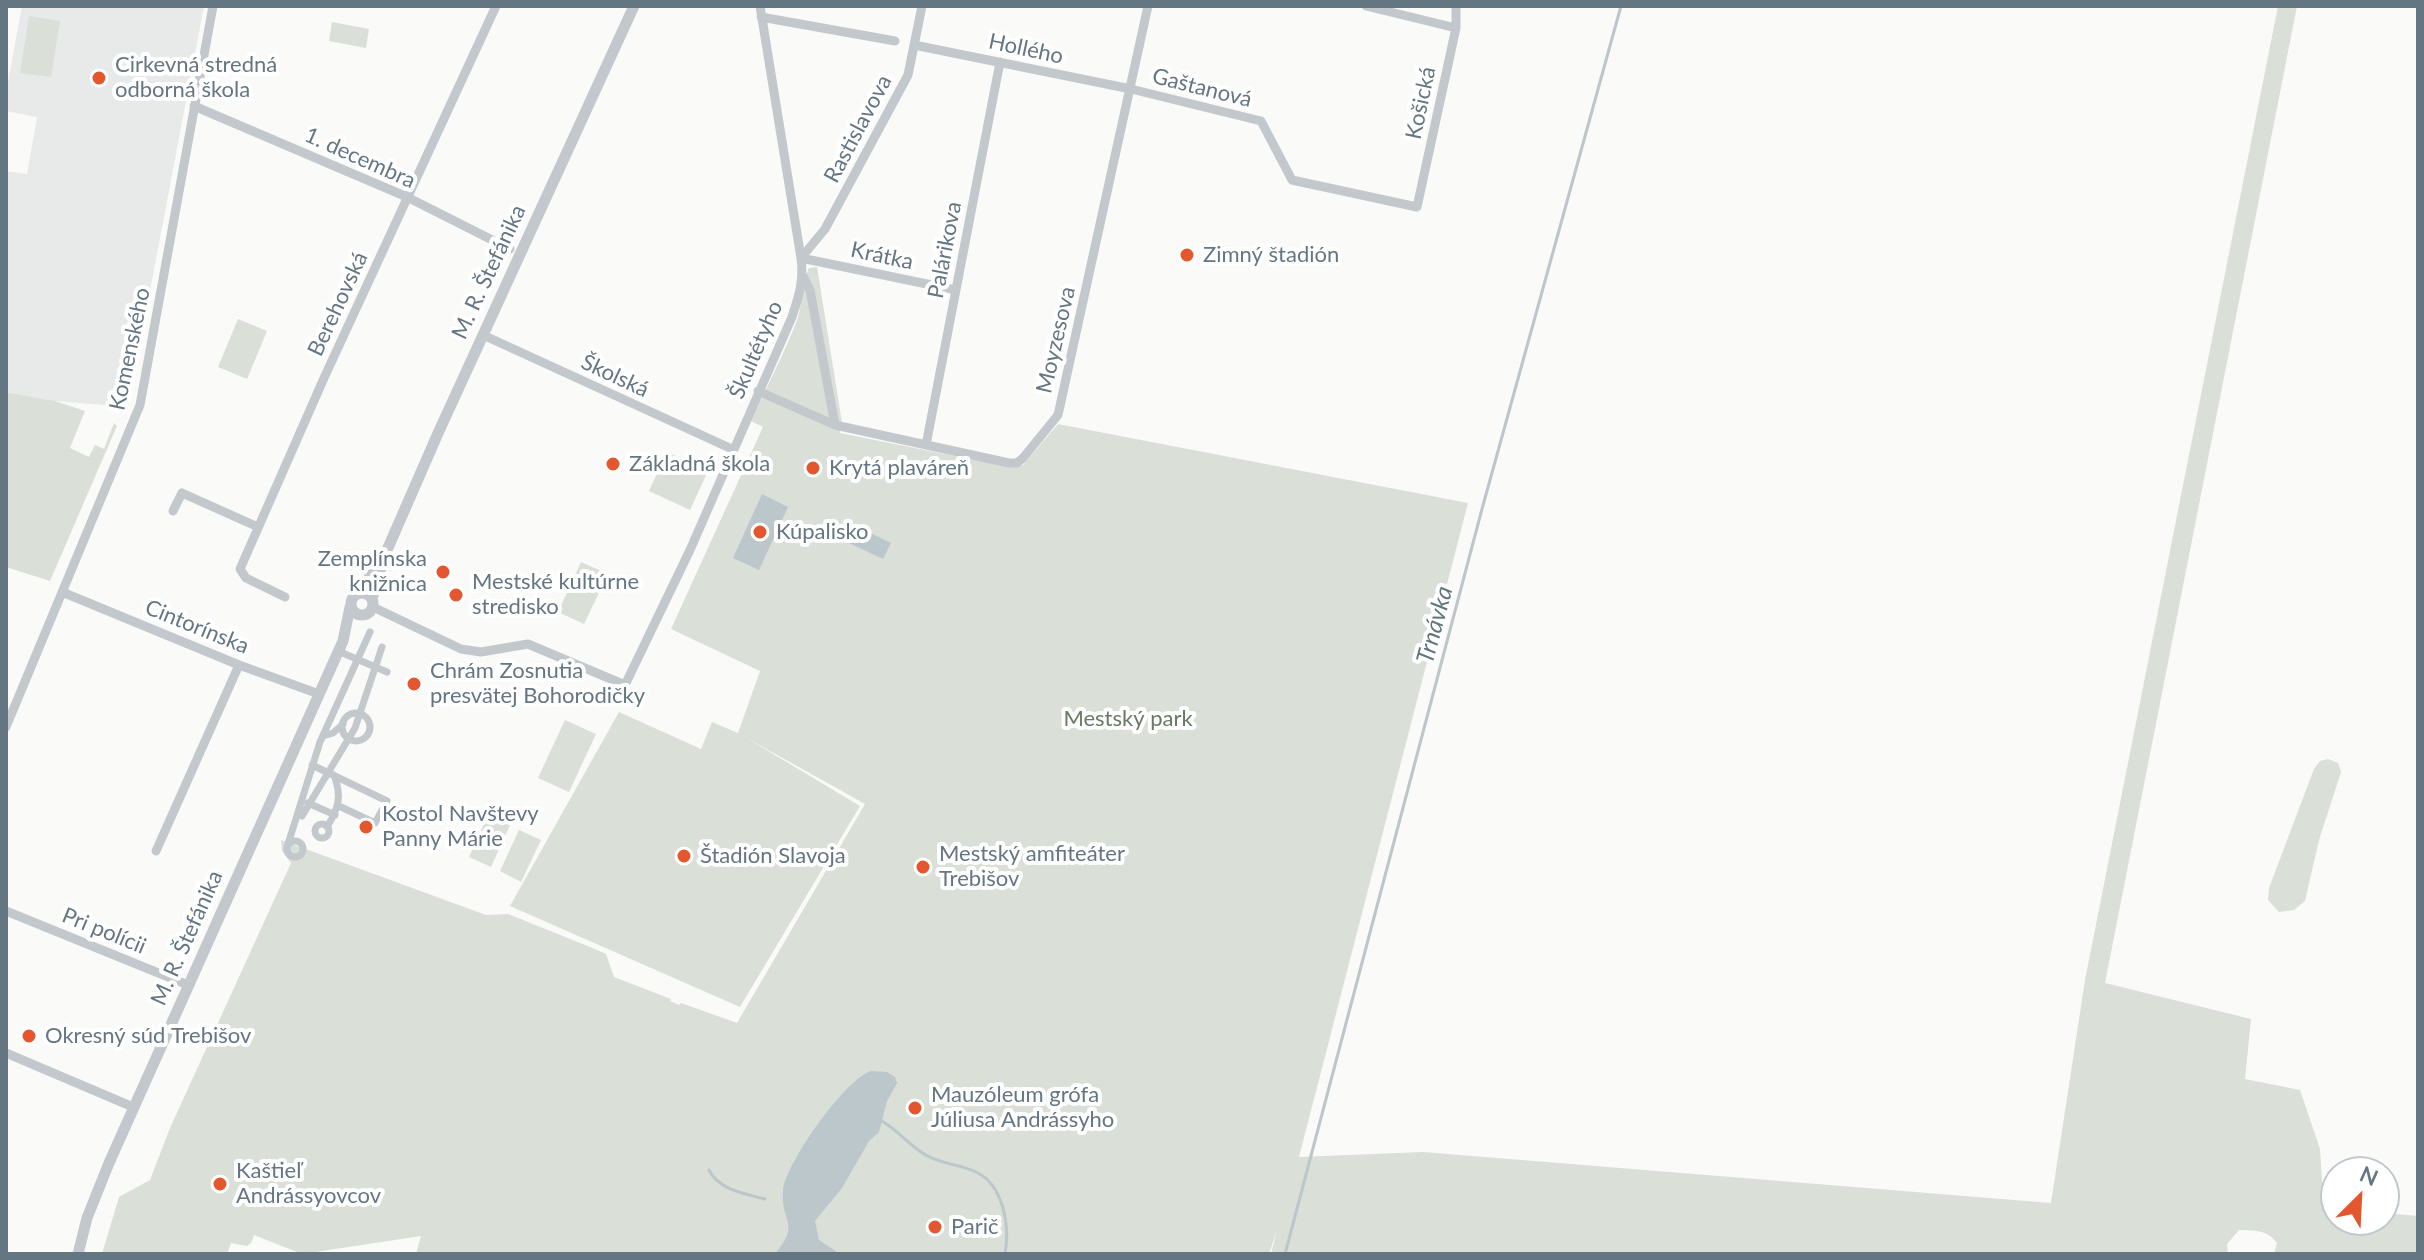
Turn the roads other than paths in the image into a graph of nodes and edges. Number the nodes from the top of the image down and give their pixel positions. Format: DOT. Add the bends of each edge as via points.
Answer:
graph roads {
  1 [pos="213,6"];
  2 [pos="496,6"];
  3 [pos="634,6"];
  4 [pos="922,6"];
  5 [pos="1148,6"];
  6 [pos="1366,6"];
  7 [pos="1456,6"];
  8 [pos="760,11"];
  9 [pos="1456,28"];
  10 [pos="895,41"];
  11 [pos="914,45"];
  12 [pos="1000,62"];
  13 [pos="1131,89"];
  14 [pos="194,106"];
  15 [pos="407,197"];
  16 [pos="1417,207"];
  17 [pos="510,249"];
  18 [pos="801,258"];
  19 [pos="803,275"];
  20 [pos="956,290"];
  21 [pos="483,335"];
  22 [pos="758,391"];
  23 [pos="835,425"];
  24 [pos="926,445"];
  25 [pos="732,449"];
  26 [pos="173,511"];
  27 [pos="258,527"];
  28 [pos="384,557"];
  29 [pos="62,592"];
  30 [pos="358,593"];
  31 [pos="285,597"];
  32 [pos="350,607"];
  33 [pos="370,607"];
  34 [pos="370,632"];
  35 [pos="341,646"];
  36 [pos="382,647"];
  37 [pos="358,659"];
  38 [pos="239,665"];
  39 [pos="374,666"];
  40 [pos="387,672"];
  41 [pos="319,694"];
  42 [pos="341,698"];
  43 [pos="359,714"];
  44 [pos="344,722"];
  45 [pos="6,727"];
  46 [pos="323,736"];
  47 [pos="349,739"];
  48 [pos="312,765"];
  49 [pos="331,773"];
  50 [pos="306,802"];
  51 [pos="339,806"];
  52 [pos="300,815"];
  53 [pos="330,822"];
  54 [pos="288,844"];
  55 [pos="302,845"];
  56 [pos="156,851"];
  57 [pos="6,911"];
  58 [pos="188,985"];
  59 [pos="6,1053"];
  60 [pos="133,1107"];
  61 [pos="78,1254"];
  1 -- 14 [label="street, Komenského"];
  2 -- 15 [label="street, Berehovská"];
  3 -- 21 [label="street, M. R. Štefánika"];
  4 -- 11 [label="street, Rastislavova"];
  5 -- 13 [label="street"];
  6 -- 9 [label="street"];
  7 -- 9 [label="street, Košická"];
  8 -- 10 [label="street"];
  8 -- 18 [label="street, Škultétyho"];
  9 -- 16 [label="street, Košická"];
  11 -- 12 [label="street, Hollého"];
  11 -- 18 [label="street, Rastislavova" via="908,75 827,226"];
  12 -- 13 [label="street, Hollého"];
  12 -- 20 [label="street, Palárikova"];
  13 -- 16 [label="street, Gaštanová" via="1261,121 1292,180"];
  13 -- 24 [label="street, Moyzesova" via="1058,415 1017,463"];
  14 -- 15 [label="street, 1. decembra"];
  14 -- 29 [label="street, Komenského" via="140,405"];
  15 -- 17 [label="street, 1. decembra"];
  15 -- 27 [label="street, Berehovská"];
  18 -- 19 [label="street, Škultétyho"];
  18 -- 20 [label="street, Krátka"];
  19 -- 22 [label="street, Škultétyho" via="792,317"];
  19 -- 23 [label="street"];
  20 -- 24 [label="street, Palárikova"];
  21 -- 25 [label="street, Školská"];
  21 -- 28 [label="street, M. R. Štefánika"];
  22 -- 23 [label="street, Moyzesova"];
  22 -- 25 [label="street, Škultétyho"];
  23 -- 24 [label="street, Moyzesova"];
  25 -- 33 [label="street, Škultétyho" via="625,685 528,644 481,652 461,649"];
  26 -- 27 [label="street" via="182,493"];
  27 -- 31 [label="street, Berehovská" via="240,569 246,578"];
  28 -- 30 [label="street, M. R. Štefánika"];
  28 -- 33 [label="street, M. R. Štefánika"];
  29 -- 38 [label="street, Cintorínska"];
  29 -- 45 [label="street, Komenského"];
  30 -- 32 [label="street, M. R. Štefánika"];
  30 -- 33 [label="street" via="364,593"];
  32 -- 33 [label="street" via="355,614"];
  32 -- 35 [label="street, M. R. Štefánika"];
  33 -- 35 [label="street, M. R. Štefánika"];
  34 -- 37 [label="street"];
  35 -- 37 [label="street"];
  35 -- 41 [label="street, M. R. Štefánika"];
  36 -- 39 [label="street"];
  37 -- 39 [label="street"];
  37 -- 42 [label="street"];
  38 -- 41 [label="street, Cintorínska"];
  38 -- 56 [label="street"];
  39 -- 40 [label="street"];
  39 -- 43 [label="street"];
  41 -- 58 [label="street, M. R. Štefánika"];
  42 -- 44 [label="street"];
  42 -- 46 [label="street"];
  43 -- 44 [label="street"];
  43 -- 47 [label="street"];
  43 -- 47 [label="street" via="368,720 369,733 360,741"];
  44 -- 46 [label="street"];
  44 -- 47 [label="street"];
  46 -- 48 [label="street"];
  47 -- 49 [label="street"];
  48 -- 49 [label="street"];
  48 -- 50 [label="street"];
  49 -- 50 [label="street"];
  49 -- 51 [label="street"];
  49 -- 51 [label="street" via="387,801 375,823"];
  50 -- 52 [label="street"];
  50 -- 53 [label="street"];
  51 -- 53 [label="street"];
  52 -- 53 [label="street"];
  52 -- 54 [label="street"];
  53 -- 55 [label="street" via="325,837"];
  54 -- 55 [label="street" via="296,840"];
  54 -- 55 [label="street" via="293,857 302,852"];
  57 -- 58 [label="street, Pri polícii"];
  58 -- 60 [label="street, M. R. Štefánika"];
  59 -- 60 [label="street"];
  60 -- 61 [label="street, M. R. Štefánika" via="95,1196"];
}
